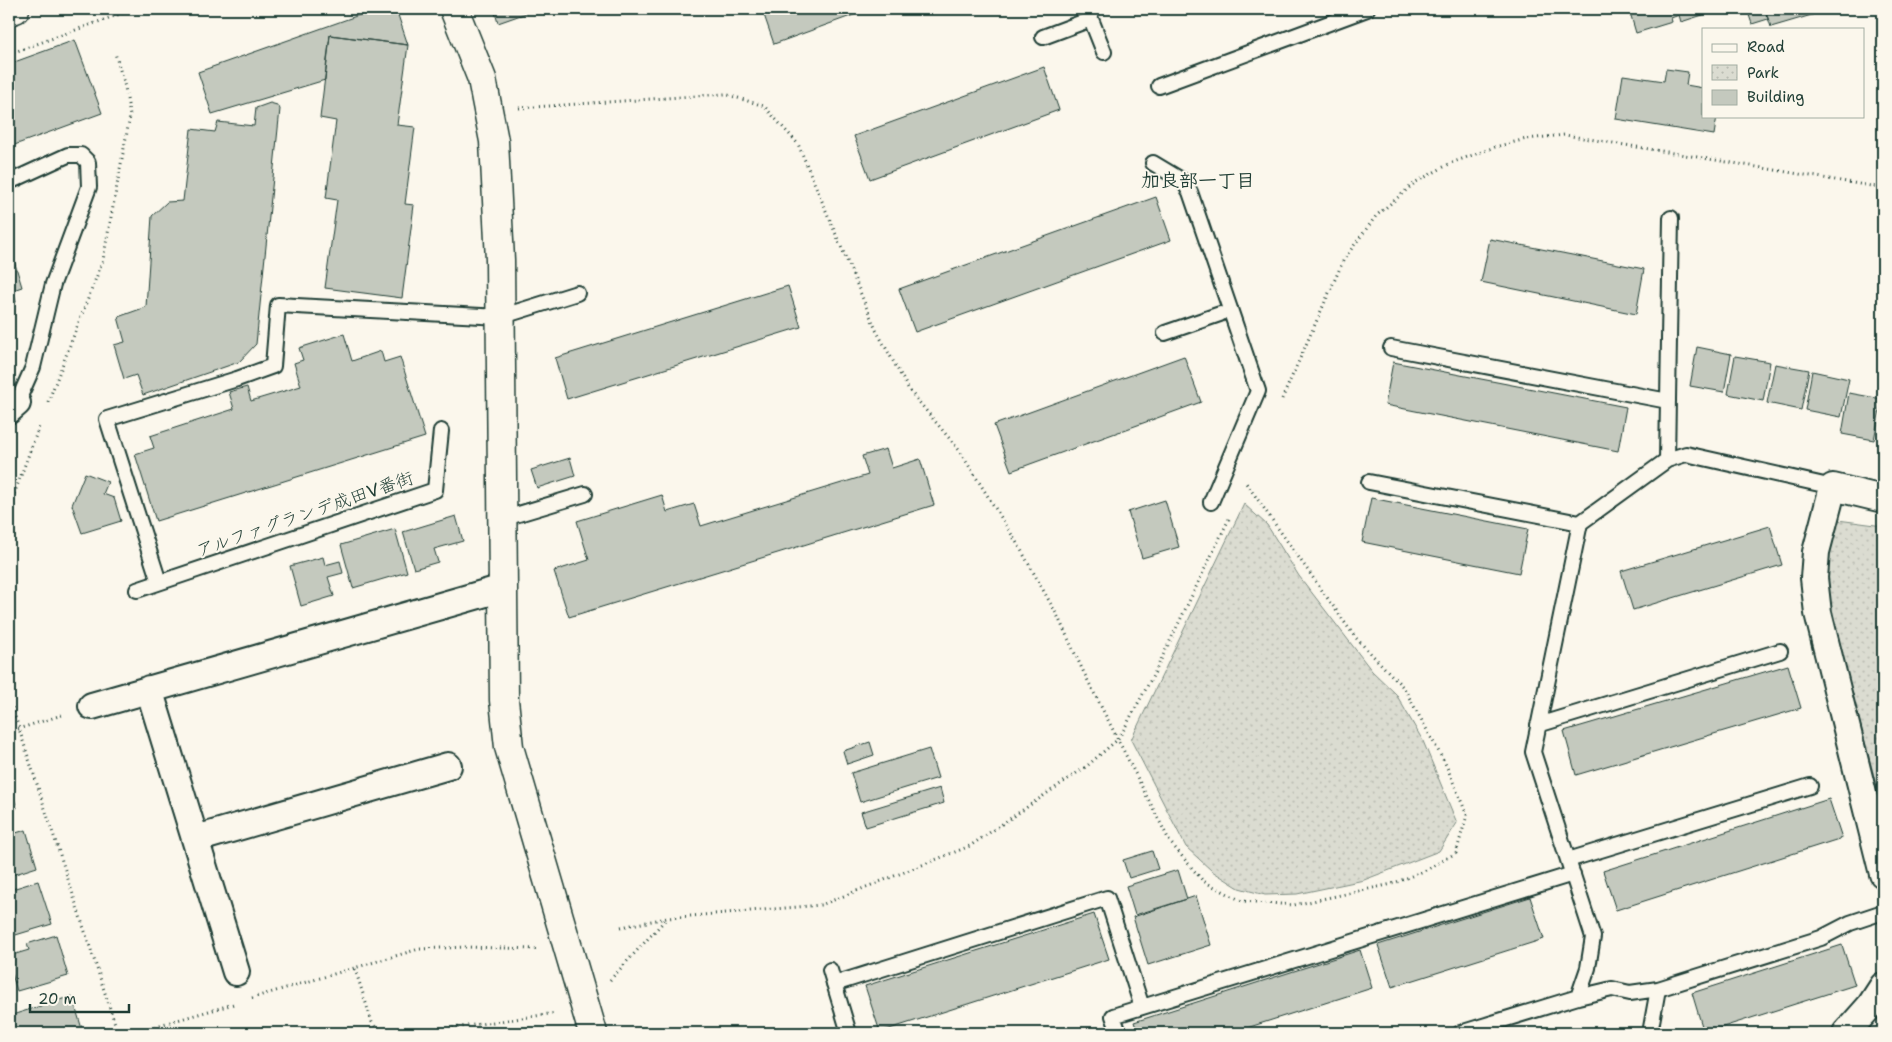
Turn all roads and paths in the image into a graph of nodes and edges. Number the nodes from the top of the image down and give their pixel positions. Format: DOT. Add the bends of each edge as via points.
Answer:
graph roads {
  1 [pos="15,9"];
  2 [pos="134,9"];
  3 [pos="454,9"];
  4 [pos="1367,9"];
  5 [pos="9,11"];
  6 [pos="1089,14"];
  7 [pos="1043,37"];
  8 [pos="1104,52"];
  9 [pos="115,53"];
  10 [pos="9,54"];
  11 [pos="1159,86"];
  12 [pos="489,109"];
  13 [pos="1153,163"];
  14 [pos="9,182"];
  15 [pos="1883,188"];
  16 [pos="1670,218"];
  17 [pos="577,293"];
  18 [pos="1220,314"];
  19 [pos="500,317"];
  20 [pos="1165,333"];
  21 [pos="1391,348"];
  22 [pos="1668,401"];
  23 [pos="48,403"];
  24 [pos="1280,404"];
  25 [pos="13,406"];
  26 [pos="41,421"];
  27 [pos="441,431"];
  28 [pos="1667,460"];
  29 [pos="1250,474"];
  30 [pos="1369,482"];
  31 [pos="1246,483"];
  32 [pos="1833,486"];
  33 [pos="1242,492"];
  34 [pos="585,494"];
  35 [pos="1883,500"];
  36 [pos="1212,502"];
  37 [pos="9,508"];
  38 [pos="1230,517"];
  39 [pos="502,519"];
  40 [pos="1580,523"];
  41 [pos="159,582"];
  42 [pos="503,588"];
  43 [pos="137,590"];
  44 [pos="1780,651"];
  45 [pos="149,689"];
  46 [pos="9,698"];
  47 [pos="92,706"];
  48 [pos="1538,725"];
  49 [pos="18,728"];
  50 [pos="1117,740"];
  51 [pos="448,766"];
  52 [pos="1810,786"];
  53 [pos="196,839"];
  54 [pos="1568,860"];
  55 [pos="1573,874"];
  56 [pos="1883,874"];
  57 [pos="1883,912"];
  58 [pos="667,918"];
  59 [pos="621,927"];
  60 [pos="540,949"];
  61 [pos="355,969"];
  62 [pos="236,972"];
  63 [pos="1883,986"];
  64 [pos="1658,989"];
  65 [pos="1578,997"];
  66 [pos="244,1001"];
  67 [pos="234,1004"];
  68 [pos="585,1006"];
  69 [pos="1142,1007"];
  70 [pos="118,1033"];
  71 [pos="131,1033"];
  72 [pos="380,1033"];
  73 [pos="418,1033"];
  74 [pos="593,1033"];
  75 [pos="849,1033"];
  76 [pos="1119,1033"];
  77 [pos="1460,1033"];
  78 [pos="1650,1033"];
  79 [pos="1846,1033"];
  1 -- 5 [label="street"];
  2 -- 10 [label="path"];
  3 -- 12 [label="street" via="482,80"];
  4 -- 11 [label="lane"];
  6 -- 7 [label="lane"];
  6 -- 8 [label="lane"];
  9 -- 23 [label="path" via="130,116 103,260"];
  12 -- 19 [label="street" via="494,141"];
  12 -- 50 [label="path" via="726,94 764,106 798,144 876,330 909,390 959,450 1020,548"];
  13 -- 36 [label="lane" via="1183,181 1190,192 1258,391"];
  14 -- 25 [label="lane" via="68,155 81,155 88,162 89,187 54,284 33,366"];
  15 -- 24 [label="path" via="1565,135 1526,138 1495,147 1451,163 1416,182 1376,216 1344,259"];
  16 -- 22 [label="lane"];
  17 -- 19 [label="lane"];
  18 -- 20 [label="lane"];
  19 -- 39 [label="street"];
  19 -- 41 [label="lane" via="278,305 273,366 107,419"];
  21 -- 22 [label="lane"];
  22 -- 28 [label="lane"];
  26 -- 37 [label="path"];
  27 -- 41 [label="lane, アルファグランデ成田V番街" via="436,490"];
  28 -- 32 [label="lane" via="1686,454"];
  28 -- 40 [label="lane"];
  29 -- 31 [label="path"];
  30 -- 40 [label="lane"];
  31 -- 33 [label="path"];
  31 -- 50 [label="path" via="1355,636 1404,688 1446,764 1468,815 1456,853 1392,884 1294,905 1242,901 1203,881 1170,842"];
  32 -- 35 [label="street"];
  32 -- 56 [label="street" via="1816,552 1814,578 1818,612"];
  34 -- 39 [label="lane"];
  38 -- 50 [label="path" via="1155,672"];
  39 -- 42 [label="street"];
  40 -- 48 [label="lane"];
  41 -- 43 [label="lane, アルファグランデ成田V番街"];
  42 -- 45 [label="street"];
  42 -- 68 [label="street" via="504,700 510,747"];
  44 -- 48 [label="lane"];
  45 -- 47 [label="street"];
  45 -- 53 [label="street"];
  46 -- 49 [label="path"];
  47 -- 49 [label="path"];
  48 -- 54 [label="lane" via="1533,752"];
  49 -- 70 [label="path"];
  50 -- 58 [label="path" via="1087,766 970,846 865,888 821,905"];
  51 -- 53 [label="street"];
  52 -- 54 [label="lane"];
  53 -- 62 [label="street"];
  54 -- 55 [label="lane"];
  55 -- 65 [label="lane" via="1593,937 1588,968"];
  55 -- 69 [label="lane"];
  57 -- 64 [label="lane" via="1821,938"];
  58 -- 59 [label="path"];
  58 -- 68 [label="path"];
  60 -- 61 [label="path" via="466,946 420,950"];
  61 -- 66 [label="path"];
  61 -- 72 [label="path" via="372,1022"];
  63 -- 79 [label="street"];
  64 -- 65 [label="lane" via="1630,993 1612,989"];
  64 -- 78 [label="lane"];
  65 -- 77 [label="lane"];
  67 -- 71 [label="path"];
  68 -- 73 [label="path" via="571,1011"];
  68 -- 74 [label="street"];
  69 -- 75 [label="lane" via="1107,898 832,977"];
  69 -- 76 [label="lane" via="1113,1016"];
}
